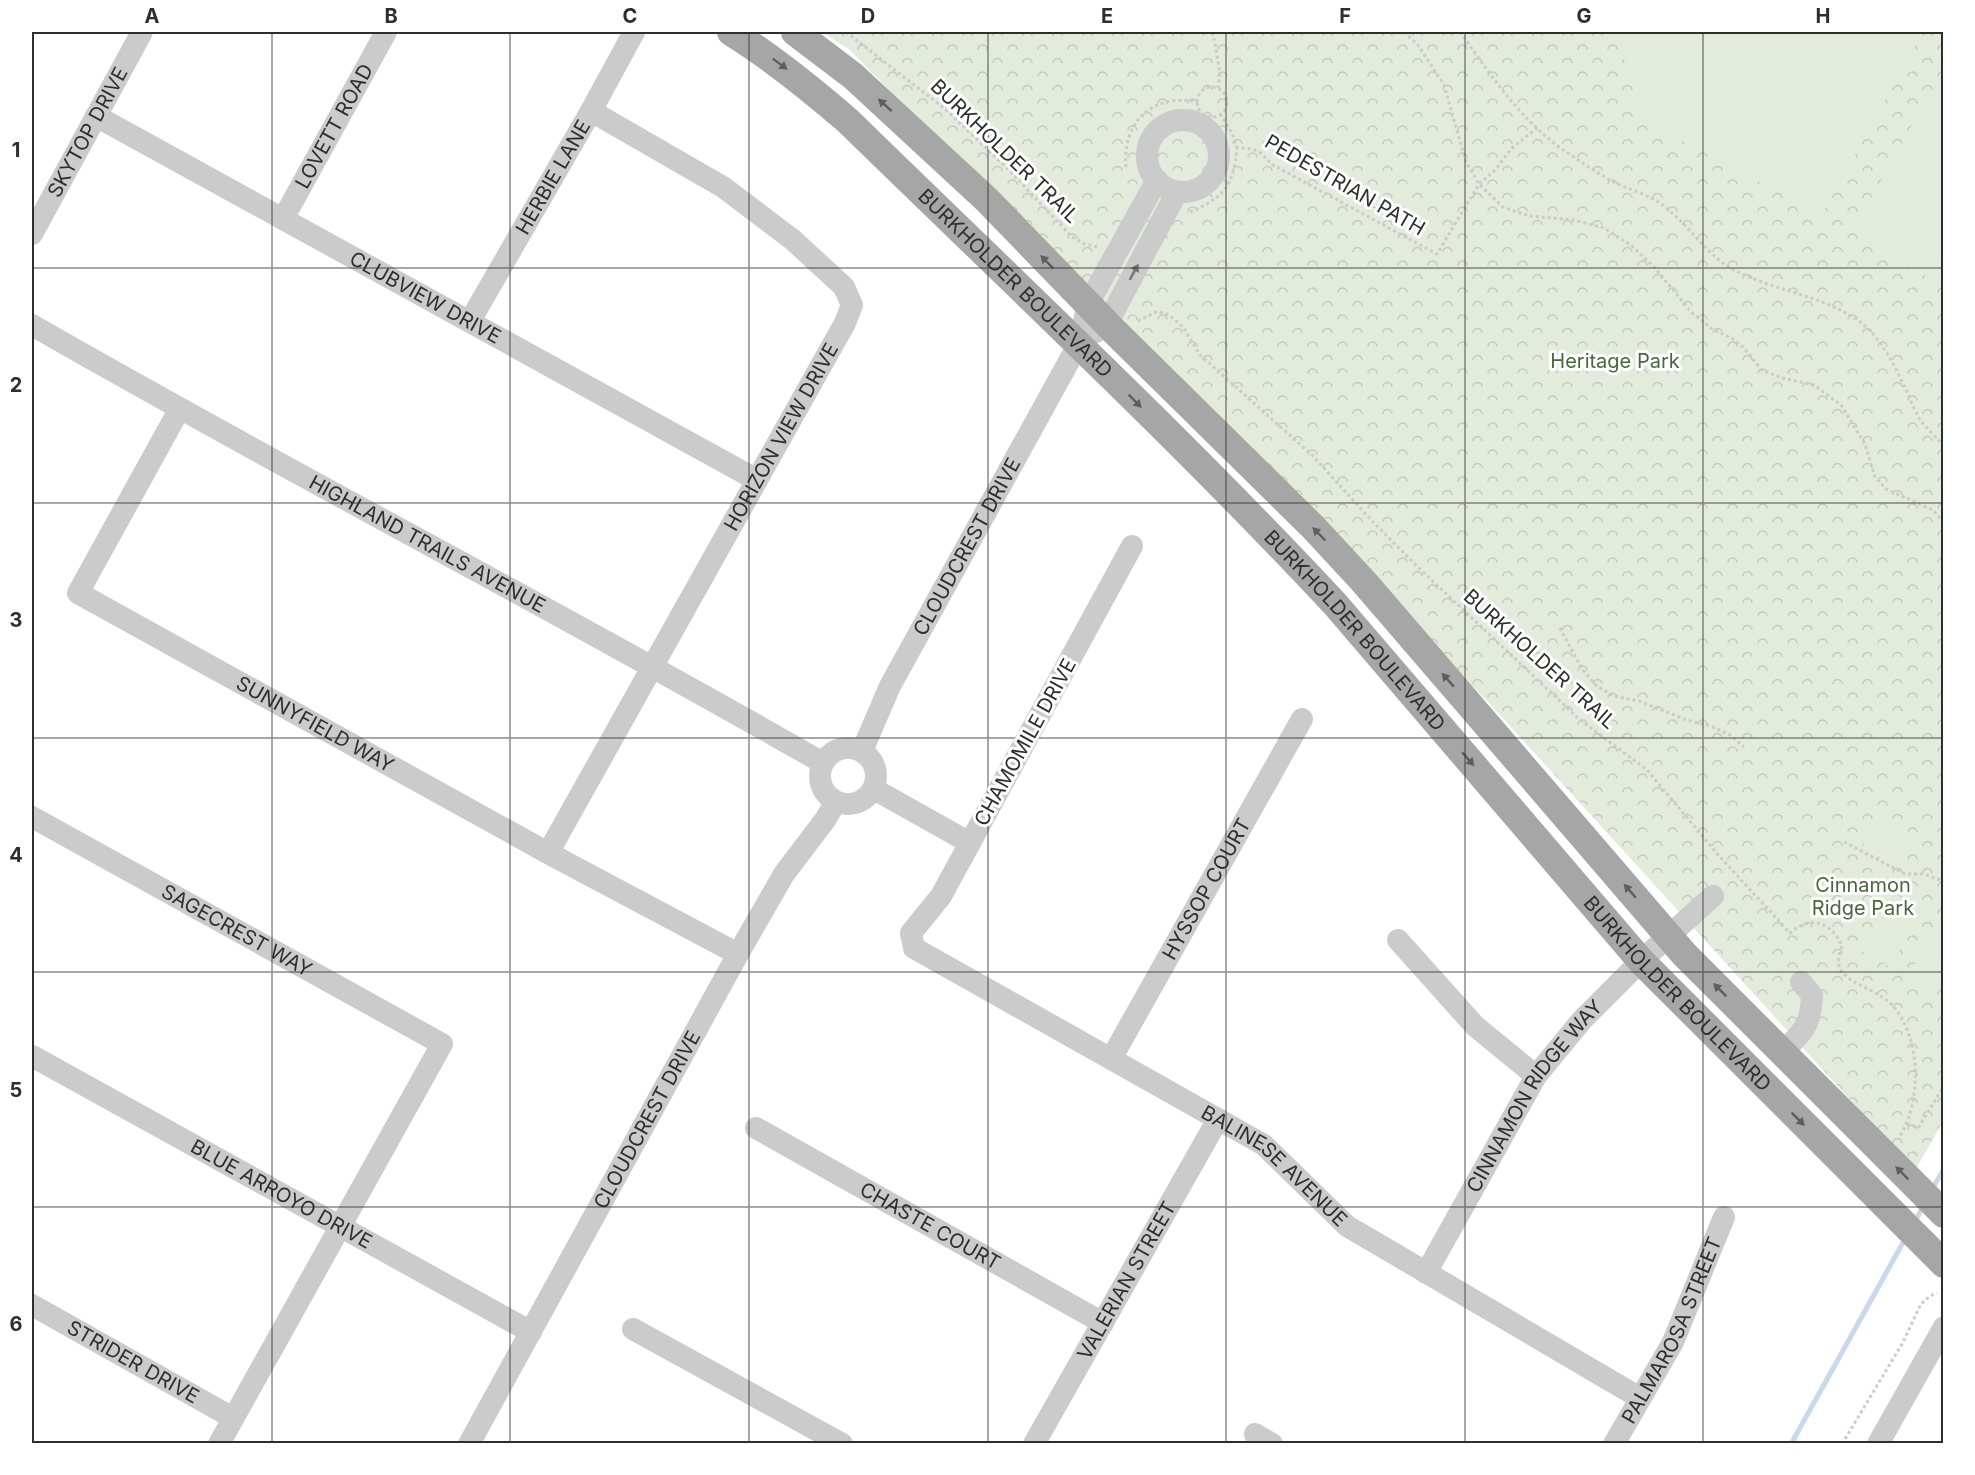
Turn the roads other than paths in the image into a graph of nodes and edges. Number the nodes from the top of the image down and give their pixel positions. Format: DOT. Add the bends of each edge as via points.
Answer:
graph roads {
  1 [pos="142,32"];
  2 [pos="386,32"];
  3 [pos="634,32"];
  4 [pos="731,32"];
  5 [pos="795,32"];
  6 [pos="591,111"];
  7 [pos="96,116"];
  8 [pos="1157,180"];
  9 [pos="1177,192"];
  10 [pos="283,219"];
  11 [pos="32,234"];
  12 [pos="1110,316"];
  13 [pos="470,321"];
  14 [pos="32,325"];
  15 [pos="1078,345"];
  16 [pos="179,410"];
  17 [pos="757,480"];
  18 [pos="1132,546"];
  19 [pos="654,667"];
  20 [pos="1302,719"];
  21 [pos="862,752"];
  22 [pos="823,763"];
  23 [pos="874,789"];
  24 [pos="836,802"];
  25 [pos="32,817"];
  26 [pos="970,843"];
  27 [pos="548,853"];
  28 [pos="1713,896"];
  29 [pos="910,933"];
  30 [pos="1668,936"];
  31 [pos="1398,940"];
  32 [pos="738,954"];
  33 [pos="1641,961"];
  34 [pos="1801,982"];
  35 [pos="1782,1053"];
  36 [pos="32,1056"];
  37 [pos="1111,1059"];
  38 [pos="1536,1076"];
  39 [pos="1218,1119"];
  40 [pos="756,1128"];
  41 [pos="1944,1214"];
  42 [pos="1724,1217"];
  43 [pos="340,1227"];
  44 [pos="1944,1264"];
  45 [pos="1426,1273"];
  46 [pos="32,1305"];
  47 [pos="1103,1323"];
  48 [pos="1944,1327"];
  49 [pos="633,1329"];
  50 [pos="531,1332"];
  51 [pos="1640,1398"];
  52 [pos="233,1418"];
  53 [pos="219,1443"];
  54 [pos="469,1443"];
  55 [pos="842,1443"];
  56 [pos="1034,1443"];
  57 [pos="1614,1443"];
  58 [pos="1878,1443"];
  1 -- 7 [label="street, SKYTOP DRIVE"];
  2 -- 10 [label="street, LOVETT ROAD"];
  3 -- 6 [label="street, HERBIE LANE"];
  4 -- 15 [label="main road, BURKHOLDER BOULEVARD, one-way" via="812,89 849,122"];
  12 -- 5 [label="main road, BURKHOLDER BOULEVARD, one-way" via="853,76"];
  6 -- 13 [label="street, HERBIE LANE"];
  6 -- 17 [label="street, HORIZON VIEW DRIVE" via="723,187 794,240 844,287 852,305 845,323"];
  7 -- 10 [label="street, CLUBVIEW DRIVE"];
  7 -- 11 [label="street, SKYTOP DRIVE"];
  8 -- 9 [label="street"];
  8 -- 9 [label="street" via="1151,172 1147,151 1156,132 1183,120 1203,126 1211,133 1219,152 1215,172 1200,188"];
  8 -- 12 [label="street, CLOUDCREST DRIVE"];
  12 -- 9 [label="street, CLOUDCREST DRIVE, one-way"];
  10 -- 13 [label="street, CLUBVIEW DRIVE"];
  12 -- 15 [label="street, CLOUDCREST DRIVE"];
  30 -- 12 [label="main road, BURKHOLDER BOULEVARD, one-way" via="1364,582"];
  13 -- 17 [label="street, CLUBVIEW DRIVE"];
  14 -- 16 [label="street, HIGHLAND TRAILS AVENUE"];
  15 -- 21 [label="street, CLOUDCREST DRIVE" via="890,686"];
  15 -- 33 [label="main road, BURKHOLDER BOULEVARD, one-way" via="1335,604"];
  16 -- 19 [label="street, HIGHLAND TRAILS AVENUE"];
  16 -- 27 [label="street, SUNNYFIELD WAY" via="78,593"];
  17 -- 19 [label="street, HORIZON VIEW DRIVE"];
  18 -- 26 [label="street, CHAMOMILE DRIVE"];
  19 -- 22 [label="street, HIGHLAND TRAILS AVENUE"];
  19 -- 27 [label="street, HORIZON VIEW DRIVE"];
  20 -- 37 [label="street, HYSSOP COURT"];
  21 -- 22 [label="street" via="840,749"];
  21 -- 23 [label="street" via="876,768"];
  22 -- 24 [label="street" via="821,785"];
  23 -- 24 [label="street" via="864,800 850,805"];
  23 -- 26 [label="street"];
  24 -- 32 [label="street, CLOUDCREST DRIVE" via="784,873"];
  25 -- 43 [label="street, SAGECREST WAY" via="442,1044"];
  26 -- 29 [label="street, CHAMOMILE DRIVE" via="941,896"];
  27 -- 32 [label="street, SUNNYFIELD WAY"];
  28 -- 30 [label="street, CINNAMON RIDGE WAY"];
  29 -- 37 [label="street, BALINESE AVENUE" via="914,948"];
  30 -- 33 [label="street, CINNAMON RIDGE WAY"];
  35 -- 30 [label="main road, BURKHOLDER BOULEVARD, one-way"];
  31 -- 38 [label="street" via="1475,1026"];
  32 -- 50 [label="street, CLOUDCREST DRIVE"];
  33 -- 38 [label="street, CINNAMON RIDGE WAY" via="1582,1020"];
  33 -- 44 [label="main road, BURKHOLDER BOULEVARD, one-way"];
  34 -- 35 [label="street" via="1812,995 1812,1013 1805,1029"];
  41 -- 35 [label="main road, BURKHOLDER BOULEVARD, one-way"];
  36 -- 43 [label="street, BLUE ARROYO DRIVE"];
  37 -- 39 [label="street, BALINESE AVENUE"];
  38 -- 45 [label="street, CINNAMON RIDGE WAY"];
  39 -- 45 [label="street, BALINESE AVENUE" via="1264,1145 1347,1226"];
  39 -- 47 [label="street, VALERIAN STREET"];
  40 -- 47 [label="street, CHASTE COURT"];
  42 -- 51 [label="street, PALMAROSA STREET" via="1673,1342"];
  43 -- 50 [label="street, BLUE ARROYO DRIVE"];
  43 -- 52 [label="street"];
  45 -- 51 [label="street, BALINESE AVENUE"];
  46 -- 52 [label="street, STRIDER DRIVE"];
  47 -- 56 [label="street, VALERIAN STREET"];
  48 -- 58 [label="street"];
  49 -- 55 [label="street"];
  50 -- 54 [label="street, CLOUDCREST DRIVE"];
  51 -- 57 [label="street, PALMAROSA STREET"];
  52 -- 53 [label="street"];
}
